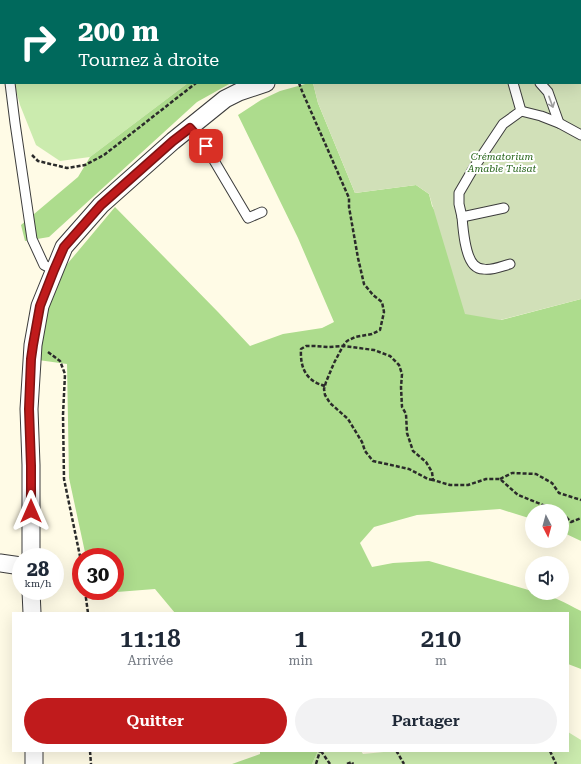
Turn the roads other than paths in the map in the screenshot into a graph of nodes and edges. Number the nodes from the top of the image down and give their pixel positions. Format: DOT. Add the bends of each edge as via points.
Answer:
graph roads {
  1 [pos="10,84"];
  2 [pos="263,84"];
  3 [pos="513,84"];
  4 [pos="540,84"];
  5 [pos="520,111"];
  6 [pos="559,123"];
  7 [pos="190,128"];
  8 [pos="581,134"];
  9 [pos="504,208"];
  10 [pos="262,212"];
  11 [pos="462,217"];
  12 [pos="510,264"];
  13 [pos="54,270"];
  14 [pos="31,548"];
  15 [pos="2,563"];
  16 [pos="12,565"];
  17 [pos="31,600"];
  18 [pos="32,612"];
  19 [pos="34,752"];
  20 [pos="34,764"];
  1 -- 13 [label="lane" via="32,239 44,265"];
  2 -- 7 [label="street" via="225,99"];
  3 -- 5 [label="lane"];
  4 -- 6 [label="lane, one-way" via="548,92"];
  5 -- 6 [label="lane"];
  5 -- 11 [label="lane" via="503,124 459,193"];
  6 -- 8 [label="lane"];
  7 -- 10 [label="lane" via="206,146 248,218"];
  7 -- 13 [label="street" via="101,205 64,247"];
  9 -- 11 [label="lane"];
  11 -- 12 [label="lane" via="469,256 475,266 484,270"];
  13 -- 14 [label="street" via="40,306 33,345 29,409"];
  15 -- 16 [label="street"];
  17 -- 18 [label="street"];
  19 -- 20 [label="street"];
}
